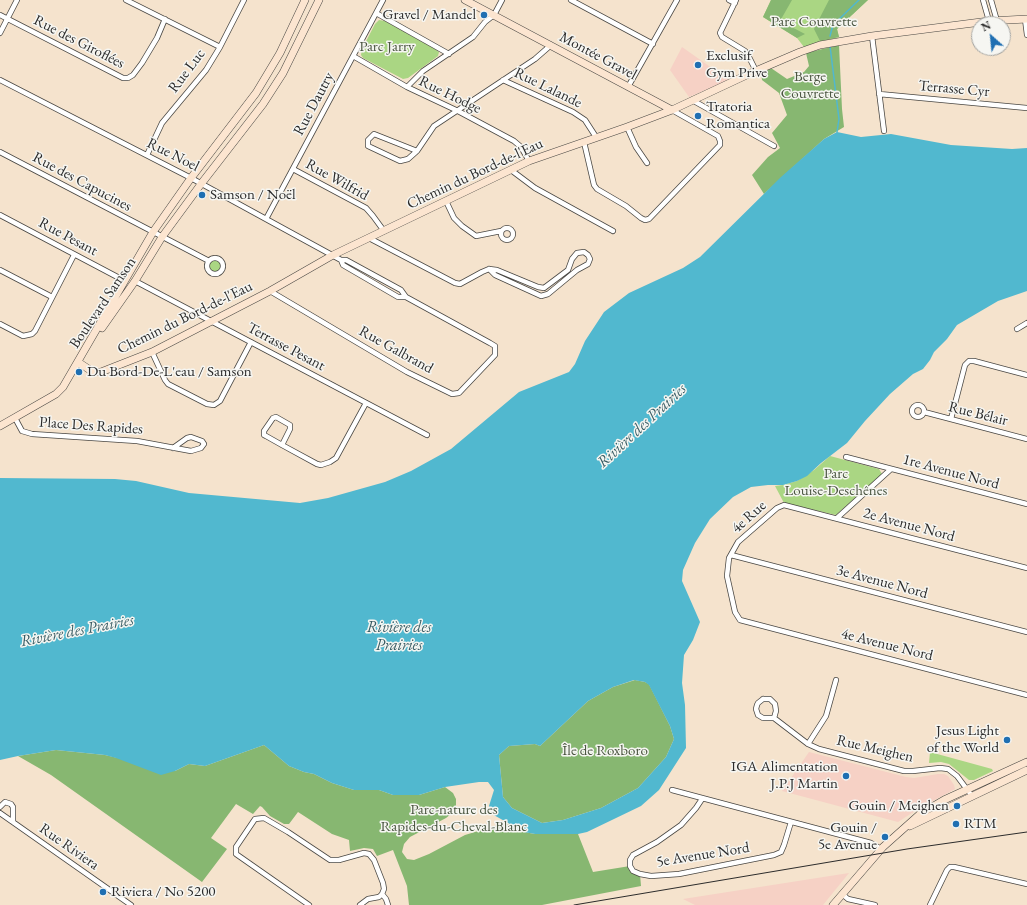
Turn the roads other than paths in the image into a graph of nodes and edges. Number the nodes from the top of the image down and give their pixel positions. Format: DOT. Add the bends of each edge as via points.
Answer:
graph roads {
  1 [pos="17,0"];
  2 [pos="126,0"];
  3 [pos="305,0"];
  4 [pos="318,0"];
  5 [pos="383,0"];
  6 [pos="464,0"];
  7 [pos="502,0"];
  8 [pos="571,0"];
  9 [pos="677,0"];
  10 [pos="728,0"];
  11 [pos="983,0"];
  12 [pos="991,0"];
  13 [pos="242,1"];
  14 [pos="736,2"];
  15 [pos="376,13"];
  16 [pos="0,15"];
  17 [pos="494,15"];
  18 [pos="991,16"];
  19 [pos="993,16"];
  20 [pos="7,19"];
  21 [pos="1026,19"];
  22 [pos="165,20"];
  23 [pos="1011,20"];
  24 [pos="971,24"];
  25 [pos="0,33"];
  26 [pos="1027,35"];
  27 [pos="872,36"];
  28 [pos="653,44"];
  29 [pos="551,45"];
  30 [pos="220,47"];
  31 [pos="449,54"];
  32 [pos="353,56"];
  33 [pos="756,71"];
  34 [pos="0,80"];
  35 [pos="503,80"];
  36 [pos="628,86"];
  37 [pos="407,87"];
  38 [pos="879,94"];
  39 [pos="692,100"];
  40 [pos="1027,108"];
  41 [pos="672,110"];
  42 [pos="458,111"];
  43 [pos="627,127"];
  44 [pos="884,131"];
  45 [pos="596,137"];
  46 [pos="584,142"];
  47 [pos="774,146"];
  48 [pos="417,151"];
  49 [pos="0,152"];
  50 [pos="147,155"];
  51 [pos="529,161"];
  52 [pos="647,163"];
  53 [pos="293,169"];
  54 [pos="511,170"];
  55 [pos="191,178"];
  56 [pos="201,184"];
  57 [pos="446,201"];
  58 [pos="0,215"];
  59 [pos="266,219"];
  60 [pos="384,231"];
  61 [pos="501,231"];
  62 [pos="613,231"];
  63 [pos="153,232"];
  64 [pos="162,237"];
  65 [pos="369,238"];
  66 [pos="74,255"];
  67 [pos="334,255"];
  68 [pos="209,261"];
  69 [pos="489,269"];
  70 [pos="0,270"];
  71 [pos="125,281"];
  72 [pos="135,281"];
  73 [pos="544,288"];
  74 [pos="270,291"];
  75 [pos="546,295"];
  76 [pos="52,297"];
  77 [pos="211,321"];
  78 [pos="1027,323"];
  79 [pos="0,324"];
  80 [pos="1017,329"];
  81 [pos="251,342"];
  82 [pos="495,346"];
  83 [pos="152,352"];
  84 [pos="78,362"];
  85 [pos="1027,374"];
  86 [pos="366,403"];
  87 [pos="924,412"];
  88 [pos="14,418"];
  89 [pos="951,419"];
  90 [pos="0,426"];
  91 [pos="427,435"];
  92 [pos="1027,439"];
  93 [pos="282,445"];
  94 [pos="173,448"];
  95 [pos="846,457"];
  96 [pos="892,469"];
  97 [pos="1027,504"];
  98 [pos="784,505"];
  99 [pos="837,518"];
  100 [pos="731,555"];
  101 [pos="1027,568"];
  102 [pos="740,620"];
  103 [pos="1027,632"];
  104 [pos="836,680"];
  105 [pos="1027,695"];
  106 [pos="774,718"];
  107 [pos="808,744"];
  108 [pos="1027,762"];
  109 [pos="1027,770"];
  110 [pos="967,789"];
  111 [pos="672,790"];
  112 [pos="972,796"];
  113 [pos="702,799"];
  114 [pos="0,807"];
  115 [pos="0,813"];
  116 [pos="13,822"];
  117 [pos="791,822"];
  118 [pos="898,833"];
  119 [pos="881,849"];
  120 [pos="1027,884"];
  121 [pos="382,894"];
  122 [pos="842,894"];
  123 [pos="131,905"];
  124 [pos="309,905"];
  125 [pos="361,905"];
  126 [pos="388,905"];
  127 [pos="832,905"];
  128 [pos="875,905"];
  129 [pos="930,905"];
  1 -- 20 [label="street"];
  2 -- 22 [label="street"];
  3 -- 55 [label="street, Boulevard Samson" via="280,53 256,93"];
  4 -- 56 [label="street, Boulevard Samson" via="283,73 263,104"];
  5 -- 15 [label="street, Rue Dautry"];
  6 -- 17 [label="street, Montée Gravel"];
  7 -- 17 [label="street"];
  8 -- 28 [label="street"];
  9 -- 28 [label="street"];
  10 -- 14 [label="street"];
  11 -- 18 [label="street"];
  12 -- 19 [label="street"];
  13 -- 30 [label="street, Rue Luc"];
  14 -- 33 [label="street" via="720,33 722,37 745,51"];
  15 -- 31 [label="street"];
  15 -- 32 [label="street, Rue Dautry"];
  16 -- 20 [label="street, Rue des Giroflées"];
  17 -- 29 [label="street, Montée Gravel"];
  17 -- 31 [label="street" via="473,37"];
  20 -- 22 [label="street, Rue des Giroflées" via="123,78 133,75 142,63"];
  20 -- 25 [label="street"];
  21 -- 23 [label="street, Chemin du Bord-de-l'Eau"];
  21 -- 26 [label="street"];
  22 -- 30 [label="street"];
  24 -- 27 [label="street, Chemin du Bord-de-l'Eau"];
  27 -- 33 [label="street, Chemin du Bord-de-l'Eau" via="820,45"];
  27 -- 38 [label="street"];
  28 -- 36 [label="street"];
  29 -- 35 [label="street"];
  29 -- 36 [label="street, Montée Gravel"];
  30 -- 50 [label="street, Rue Luc" via="206,70 162,123"];
  31 -- 37 [label="street" via="423,71"];
  32 -- 37 [label="street, Rue Hodge"];
  32 -- 53 [label="street, Rue Dautry"];
  33 -- 39 [label="street, Chemin du Bord-de-l'Eau"];
  34 -- 50 [label="street, Rue Noel"];
  35 -- 42 [label="street"];
  35 -- 45 [label="street, Rue Lalande" via="573,112 585,120"];
  36 -- 41 [label="street, Montée Gravel"];
  37 -- 42 [label="street, Rue Hodge"];
  38 -- 40 [label="street, Terrasse Cyr"];
  38 -- 44 [label="street"];
  39 -- 41 [label="street, Chemin du Bord-de-l'Eau"];
  39 -- 47 [label="street"];
  41 -- 43 [label="street, Chemin du Bord-de-l'Eau"];
  41 -- 46 [label="street, Montée Gravel" via="718,136 720,145 649,219 641,218 597,189"];
  42 -- 48 [label="street" via="434,126"];
  42 -- 51 [label="street, Rue Hodge" via="514,141 522,147"];
  43 -- 45 [label="street, Chemin du Bord-de-l'Eau"];
  43 -- 52 [label="street"];
  45 -- 46 [label="street, Chemin du Bord-de-l'Eau"];
  46 -- 51 [label="street, Chemin du Bord-de-l'Eau"];
  48 -- 48 [label="street" via="408,159 400,161 368,146 368,140 374,134"];
  49 -- 63 [label="street, Rue des Capucines"];
  50 -- 55 [label="street, Rue Noel"];
  51 -- 54 [label="street, Chemin du Bord-de-l'Eau"];
  53 -- 59 [label="street, Rue Dautry"];
  53 -- 60 [label="street, Rue Wilfrid" via="366,208"];
  54 -- 57 [label="street, Chemin du Bord-de-l'Eau"];
  54 -- 62 [label="street" via="535,188"];
  55 -- 56 [label="street, Rue Noel"];
  55 -- 63 [label="street, Boulevard Samson"];
  56 -- 59 [label="street, Rue Noel"];
  56 -- 64 [label="street, Boulevard Samson"];
  57 -- 60 [label="street, Chemin du Bord-de-l'Eau"];
  57 -- 61 [label="street" via="454,218 476,236"];
  58 -- 66 [label="street, Rue Pesant"];
  59 -- 67 [label="street, Rue Noel"];
  60 -- 65 [label="street, Chemin du Bord-de-l'Eau"];
  63 -- 64 [label="street, Rue des Capucines"];
  63 -- 71 [label="street, Boulevard Samson"];
  64 -- 68 [label="street, Rue des Capucines"];
  64 -- 72 [label="street, Boulevard Samson"];
  65 -- 67 [label="street, Chemin du Bord-de-l'Eau"];
  65 -- 69 [label="street" via="455,283 460,284"];
  66 -- 71 [label="street, Rue Pesant"];
  66 -- 76 [label="street"];
  67 -- 74 [label="street, Chemin du Bord-de-l'Eau"];
  67 -- 82 [label="street, Rue Noel" via="401,290 406,297"];
  69 -- 73 [label="street"];
  69 -- 75 [label="street" via="495,275 541,296"];
  70 -- 76 [label="street"];
  71 -- 84 [label="street, Boulevard Samson"];
  72 -- 77 [label="street, Terrasse Pesant"];
  72 -- 84 [label="street, Boulevard Samson"];
  73 -- 75 [label="street"];
  73 -- 75 [label="street" via="568,270 577,253 584,252 588,255 588,264"];
  74 -- 77 [label="street, Chemin du Bord-de-l'Eau"];
  74 -- 82 [label="street, Rue Galbrand" via="407,372 452,394 459,393 495,356"];
  76 -- 79 [label="street" via="32,334 23,336"];
  77 -- 81 [label="street, Terrasse Pesant"];
  77 -- 83 [label="street, Chemin du Bord-de-l'Eau"];
  78 -- 80 [label="street"];
  81 -- 83 [label="street" via="220,401 214,405 168,384"];
  81 -- 86 [label="street, Terrasse Pesant"];
  83 -- 84 [label="street, Chemin du Bord-de-l'Eau" via="101,372 93,372"];
  84 -- 88 [label="street" via="64,387"];
  85 -- 89 [label="street" via="974,361 967,362"];
  86 -- 91 [label="street, Terrasse Pesant"];
  86 -- 93 [label="street" via="336,458 330,462 317,464"];
  87 -- 89 [label="street, Rue Bélair"];
  88 -- 90 [label="street"];
  88 -- 94 [label="street, Place Des Rapides" via="22,431 32,434 136,441"];
  89 -- 92 [label="street, Rue Bélair"];
  93 -- 93 [label="street" via="264,435 264,431 276,417 290,425"];
  94 -- 94 [label="street, Place Des Rapides" via="191,451 201,448 204,444 191,437"];
  95 -- 96 [label="street, 1re Avenue Nord"];
  96 -- 97 [label="street, 1re Avenue Nord"];
  96 -- 99 [label="street"];
  98 -- 99 [label="street, 2e Avenue Nord"];
  98 -- 100 [label="street, 4e Rue" via="745,534"];
  99 -- 101 [label="street, 2e Avenue Nord"];
  100 -- 102 [label="street, 4e Rue" via="727,576 735,612"];
  100 -- 103 [label="street, 3e Avenue Nord"];
  102 -- 105 [label="street, 4e Avenue Nord"];
  104 -- 107 [label="street, Rue Meighen" via="826,716"];
  106 -- 106 [label="street, Rue Meighen" via="776,707 773,701 767,698 760,700 757,705 758,715 763,718"];
  106 -- 107 [label="street, Rue Meighen"];
  107 -- 110 [label="street, Rue Meighen" via="904,771 945,768 954,773"];
  108 -- 110 [label="street"];
  109 -- 112 [label="street"];
  110 -- 112 [label="street, Rue Meighen"];
  110 -- 118 [label="street" via="923,811"];
  111 -- 113 [label="street"];
  112 -- 118 [label="street"];
  113 -- 117 [label="street"];
  113 -- 117 [label="street, 5e Avenue Nord" via="681,824 657,842 633,854 630,866 633,871 651,876 679,874 774,855 781,852"];
  114 -- 116 [label="street" via="5,802 12,804"];
  115 -- 116 [label="street, Rue Riviera"];
  116 -- 123 [label="street, Rue Riviera"];
  117 -- 119 [label="street" via="871,842"];
  118 -- 119 [label="street"];
  119 -- 122 [label="street"];
  120 -- 129 [label="street" via="954,867 947,870"];
  121 -- 124 [label="street" via="383,883 369,854 330,860 262,818 253,821 236,846 235,852"];
  121 -- 125 [label="street" via="368,899"];
  121 -- 126 [label="street"];
  122 -- 127 [label="street"];
  122 -- 128 [label="street" via="848,899"];
}
